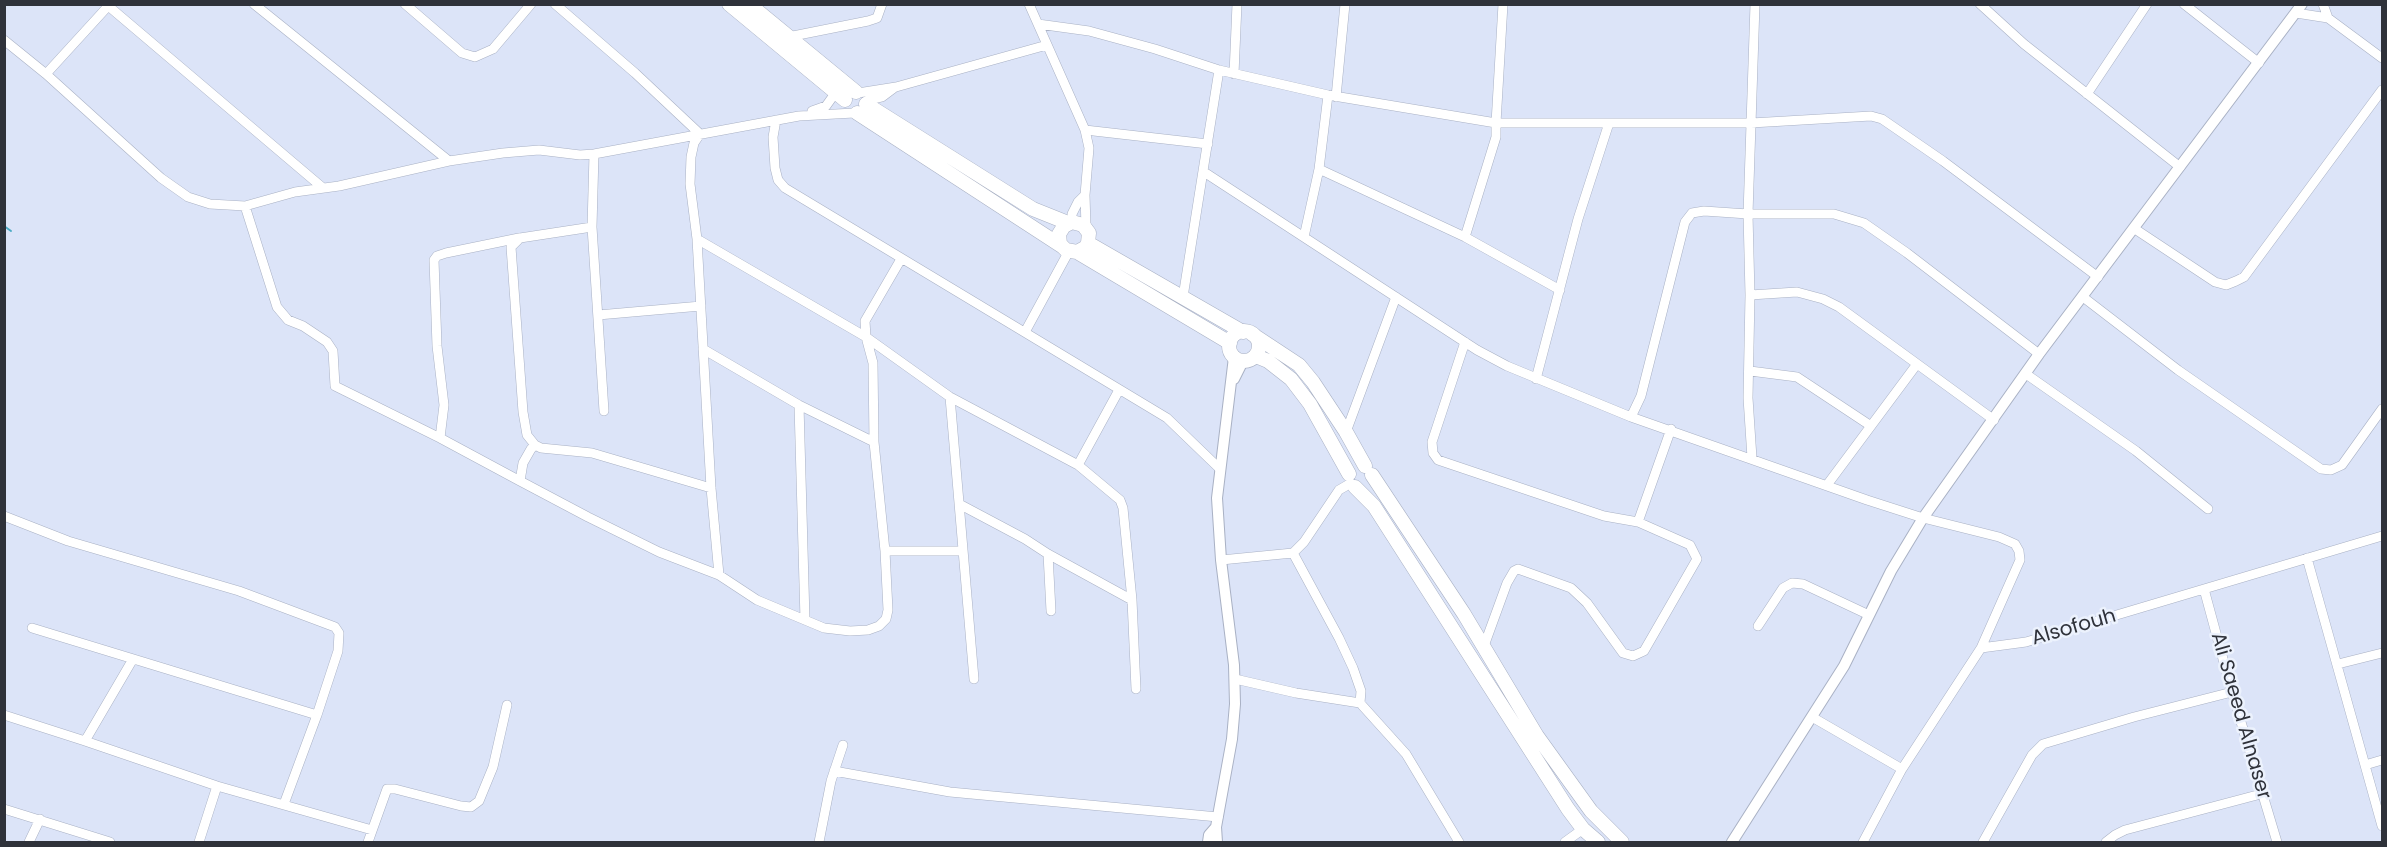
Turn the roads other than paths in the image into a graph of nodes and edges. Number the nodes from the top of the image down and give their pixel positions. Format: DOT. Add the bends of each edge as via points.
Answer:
graph roads {
  1 [pos="254,4"];
  2 [pos="405,4"];
  3 [pos="531,4"];
  4 [pos="555,4"];
  5 [pos="729,4"];
  6 [pos="749,4"];
  7 [pos="882,4"];
  8 [pos="1029,4"];
  9 [pos="1237,4"];
  10 [pos="1345,4"];
  11 [pos="1503,4"];
  12 [pos="1755,4"];
  13 [pos="1980,4"];
  14 [pos="2147,4"];
  15 [pos="2184,4"];
  16 [pos="2323,4"];
  17 [pos="108,5"];
  18 [pos="2299,9"];
  19 [pos="2328,18"];
  20 [pos="1038,24"];
  21 [pos="788,37"];
  22 [pos="4,40"];
  23 [pos="1047,45"];
  24 [pos="2382,58"];
  25 [pos="2259,63"];
  26 [pos="1219,70"];
  27 [pos="46,74"];
  28 [pos="1234,74"];
  29 [pos="2382,90"];
  30 [pos="2087,94"];
  31 [pos="1332,96"];
  32 [pos="855,101"];
  33 [pos="799,116"];
  34 [pos="776,120"];
  35 [pos="1496,123"];
  36 [pos="1609,123"];
  37 [pos="1751,123"];
  38 [pos="1085,130"];
  39 [pos="700,134"];
  40 [pos="1208,144"];
  41 [pos="594,154"];
  42 [pos="449,161"];
  43 [pos="2180,167"];
  44 [pos="1319,169"];
  45 [pos="1204,172"];
  46 [pos="323,188"];
  47 [pos="1085,195"];
  48 [pos="246,206"];
  49 [pos="1748,214"];
  50 [pos="1075,224"];
  51 [pos="592,226"];
  52 [pos="2135,229"];
  53 [pos="1304,237"];
  54 [pos="1465,237"];
  55 [pos="520,238"];
  56 [pos="697,239"];
  57 [pos="1089,243"];
  58 [pos="1069,250"];
  59 [pos="901,259"];
  60 [pos="2098,277"];
  61 [pos="1560,290"];
  62 [pos="1750,295"];
  63 [pos="1183,297"];
  64 [pos="1396,297"];
  65 [pos="2083,297"];
  66 [pos="701,306"];
  67 [pos="598,315"];
  68 [pos="1025,332"];
  69 [pos="1247,333"];
  70 [pos="866,338"];
  71 [pos="1465,342"];
  72 [pos="1230,343"];
  73 [pos="703,349"];
  74 [pos="2039,354"];
  75 [pos="1244,358"];
  76 [pos="1917,364"];
  77 [pos="1750,371"];
  78 [pos="2026,374"];
  79 [pos="1536,379"];
  80 [pos="1119,390"];
  81 [pos="950,397"];
  82 [pos="798,405"];
  83 [pos="2382,409"];
  84 [pos="604,411"];
  85 [pos="1631,417"];
  86 [pos="1994,420"];
  87 [pos="1871,426"];
  88 [pos="1671,429"];
  89 [pos="1346,432"];
  90 [pos="440,438"];
  91 [pos="874,442"];
  92 [pos="535,446"];
  93 [pos="1752,458"];
  94 [pos="1078,465"];
  95 [pos="1220,469"];
  96 [pos="1369,470"];
  97 [pos="520,481"];
  98 [pos="1352,481"];
  99 [pos="1827,485"];
  100 [pos="711,488"];
  101 [pos="961,505"];
  102 [pos="2208,509"];
  103 [pos="4,516"];
  104 [pos="1923,518"];
  105 [pos="1638,522"];
  106 [pos="2382,536"];
  107 [pos="885,551"];
  108 [pos="963,551"];
  109 [pos="1293,553"];
  110 [pos="1048,554"];
  111 [pos="2307,558"];
  112 [pos="1221,560"];
  113 [pos="720,575"];
  114 [pos="2204,589"];
  115 [pos="1132,600"];
  116 [pos="1052,611"];
  117 [pos="1869,615"];
  118 [pos="805,620"];
  119 [pos="1758,626"];
  120 [pos="32,628"];
  121 [pos="1484,646"];
  122 [pos="1981,648"];
  123 [pos="2382,653"];
  124 [pos="133,659"];
  125 [pos="2338,664"];
  126 [pos="974,679"];
  127 [pos="1235,679"];
  128 [pos="1136,689"];
  129 [pos="2232,692"];
  130 [pos="1360,704"];
  131 [pos="507,705"];
  132 [pos="4,715"];
  133 [pos="317,715"];
  134 [pos="1812,717"];
  135 [pos="85,741"];
  136 [pos="843,745"];
  137 [pos="2382,760"];
  138 [pos="2365,765"];
  139 [pos="1902,769"];
  140 [pos="834,771"];
  141 [pos="217,786"];
  142 [pos="2261,794"];
  143 [pos="284,804"];
  144 [pos="4,809"];
  145 [pos="40,819"];
  146 [pos="1217,822"];
  147 [pos="2382,826"];
  148 [pos="372,830"];
  149 [pos="1583,830"];
  150 [pos="29,843"];
  151 [pos="110,843"];
  152 [pos="199,843"];
  153 [pos="368,843"];
  154 [pos="819,843"];
  155 [pos="1208,843"];
  156 [pos="1217,843"];
  157 [pos="1459,843"];
  158 [pos="1565,843"];
  159 [pos="1598,843"];
  160 [pos="1622,843"];
  161 [pos="1732,843"];
  162 [pos="1863,843"];
  163 [pos="1983,843"];
  164 [pos="2106,843"];
  165 [pos="2277,843"];
  1 -- 42 [label="street"];
  2 -- 3 [label="street" via="462,53 475,57 493,49"];
  4 -- 39 [label="street"];
  5 -- 32 [label="main road"];
  6 -- 21 [label="main road"];
  7 -- 21 [label="street" via="877,18"];
  8 -- 20 [label="street"];
  9 -- 28 [label="street"];
  10 -- 31 [label="street"];
  11 -- 35 [label="street"];
  12 -- 37 [label="street"];
  13 -- 30 [label="street"];
  14 -- 30 [label="street"];
  15 -- 25 [label="street"];
  16 -- 19 [label="street"];
  17 -- 27 [label="street"];
  17 -- 46 [label="street"];
  18 -- 19 [label="street"];
  18 -- 25 [label="street"];
  19 -- 24 [label="street"];
  20 -- 23 [label="street"];
  20 -- 26 [label="street" via="1089,31"];
  21 -- 32 [label="main road"];
  22 -- 27 [label="street"];
  23 -- 32 [label="street" via="896,87 882,97"];
  23 -- 38 [label="street"];
  25 -- 43 [label="street"];
  26 -- 28 [label="street"];
  26 -- 40 [label="street"];
  27 -- 48 [label="street" via="160,178 188,197 210,204"];
  28 -- 31 [label="street"];
  29 -- 52 [label="street" via="2244,277 2226,285 2215,282"];
  30 -- 43 [label="street"];
  31 -- 35 [label="street"];
  31 -- 44 [label="street"];
  32 -- 33 [label="street"];
  32 -- 33 [label="street"];
  32 -- 50 [label="main road" via="1033,209"];
  32 -- 58 [label="main road"];
  33 -- 34 [label="street"];
  34 -- 39 [label="street"];
  34 -- 59 [label="street" via="775,168 784,188"];
  35 -- 36 [label="street"];
  35 -- 54 [label="street" via="1496,136"];
  36 -- 37 [label="street"];
  36 -- 61 [label="street"];
  37 -- 49 [label="street"];
  37 -- 60 [label="street" via="1860,116 1882,119"];
  38 -- 40 [label="street"];
  38 -- 47 [label="street" via="1089,148"];
  39 -- 41 [label="street"];
  39 -- 56 [label="street" via="691,157 690,184"];
  40 -- 45 [label="street"];
  41 -- 42 [label="street" via="539,150"];
  41 -- 51 [label="street"];
  42 -- 46 [label="street"];
  43 -- 52 [label="street"];
  44 -- 53 [label="street"];
  44 -- 54 [label="street"];
  45 -- 53 [label="street"];
  45 -- 63 [label="street"];
  46 -- 48 [label="street"];
  47 -- 50 [label="street"];
  47 -- 50 [label="street" via="1072,214"];
  48 -- 90 [label="street" via="277,307 288,320 327,342 333,351 335,386"];
  49 -- 62 [label="street"];
  49 -- 74 [label="street" via="1834,214 1863,223"];
  49 -- 85 [label="street" via="1704,211 1692,213 1685,222 1641,396"];
  50 -- 57 [label="main road" via="1089,233"];
  50 -- 58 [label="main road" via="1059,234"];
  51 -- 55 [label="street"];
  51 -- 67 [label="street"];
  52 -- 60 [label="street"];
  53 -- 64 [label="street"];
  54 -- 61 [label="street"];
  55 -- 90 [label="street" via="446,253 436,256 434,261 444,405"];
  55 -- 92 [label="street" via="512,248 517,333 523,412 527,435"];
  56 -- 66 [label="street"];
  56 -- 70 [label="street"];
  57 -- 58 [label="main road" via="1082,251"];
  57 -- 63 [label="main road"];
  58 -- 68 [label="street"];
  58 -- 72 [label="main road"];
  59 -- 68 [label="street"];
  59 -- 70 [label="street" via="865,321"];
  60 -- 65 [label="street"];
  61 -- 79 [label="street"];
  62 -- 76 [label="street" via="1797,292 1823,299"];
  62 -- 77 [label="street"];
  63 -- 69 [label="main road"];
  64 -- 71 [label="street"];
  64 -- 89 [label="street"];
  65 -- 74 [label="street"];
  65 -- 83 [label="street" via="2178,370 2320,469 2342,465"];
  66 -- 67 [label="street"];
  66 -- 73 [label="street"];
  67 -- 84 [label="street"];
  68 -- 80 [label="street"];
  69 -- 72 [label="main road" via="1234,335"];
  69 -- 75 [label="main road" via="1258,341 1258,351"];
  69 -- 89 [label="main road" via="1299,365"];
  70 -- 81 [label="street"];
  70 -- 91 [label="street" via="873,363"];
  71 -- 79 [label="street"];
  71 -- 105 [label="street" via="1432,442 1438,460 1604,516"];
  72 -- 75 [label="main road"];
  73 -- 82 [label="street"];
  73 -- 100 [label="street"];
  74 -- 78 [label="street"];
  75 -- 95 [label="street" via="1231,385"];
  75 -- 98 [label="main road" via="1268,361 1291,379 1310,404"];
  76 -- 86 [label="street"];
  76 -- 87 [label="street"];
  77 -- 87 [label="street" via="1797,377"];
  77 -- 93 [label="street"];
  78 -- 86 [label="street"];
  78 -- 102 [label="street" via="2127,444"];
  79 -- 85 [label="street"];
  80 -- 94 [label="street"];
  80 -- 95 [label="street" via="1167,418"];
  81 -- 94 [label="street"];
  81 -- 101 [label="street"];
  82 -- 91 [label="street"];
  82 -- 118 [label="street"];
  85 -- 88 [label="street"];
  86 -- 104 [label="street"];
  87 -- 99 [label="street"];
  88 -- 93 [label="street"];
  88 -- 105 [label="street"];
  89 -- 96 [label="main road"];
  90 -- 97 [label="street"];
  91 -- 107 [label="street"];
  92 -- 97 [label="street" via="523,463"];
  92 -- 100 [label="street" via="592,453"];
  93 -- 99 [label="street"];
  94 -- 115 [label="street" via="1120,500"];
  95 -- 112 [label="street" via="1217,498"];
  96 -- 98 [label="main road" via="1356,466"];
  96 -- 98 [label="main road" via="1371,482 1366,487"];
  96 -- 121 [label="main road"];
  97 -- 113 [label="street" via="659,552"];
  98 -- 109 [label="street" via="1339,490"];
  98 -- 149 [label="main road" via="1374,506"];
  99 -- 104 [label="street"];
  100 -- 113 [label="street"];
  101 -- 108 [label="street"];
  101 -- 110 [label="street"];
  103 -- 133 [label="street" via="68,541 239,591 335,627 339,633 338,651"];
  104 -- 117 [label="street"];
  104 -- 122 [label="street" via="1999,537 2015,544 2019,551 2020,560"];
  105 -- 121 [label="street" via="1690,545 1697,559 1644,651 1633,656 1623,653 1587,603 1571,588 1518,569 1507,583"];
  106 -- 111 [label="street, Alsofouh"];
  107 -- 108 [label="street"];
  107 -- 118 [label="street" via="888,610 879,626 850,631 824,628"];
  108 -- 126 [label="street"];
  109 -- 112 [label="street"];
  109 -- 130 [label="street" via="1353,668 1361,691"];
  110 -- 115 [label="street"];
  110 -- 116 [label="street"];
  111 -- 114 [label="street, Alsofouh"];
  111 -- 125 [label="street"];
  112 -- 127 [label="street"];
  113 -- 118 [label="street" via="758,600"];
  114 -- 122 [label="street, Alsofouh" via="2026,642"];
  114 -- 129 [label="street, Ali Saeed Alnaser"];
  115 -- 128 [label="street"];
  117 -- 119 [label="street" via="1803,584 1792,583 1783,588"];
  117 -- 134 [label="street" via="1844,666"];
  120 -- 124 [label="street"];
  121 -- 160 [label="main road" via="1537,736 1590,811"];
  122 -- 139 [label="street"];
  123 -- 125 [label="street"];
  124 -- 133 [label="street"];
  124 -- 135 [label="street"];
  125 -- 138 [label="street"];
  127 -- 130 [label="street"];
  127 -- 146 [label="street" via="1233,729"];
  129 -- 142 [label="street, Ali Saeed Alnaser"];
  129 -- 163 [label="street" via="2043,744 2032,755"];
  130 -- 157 [label="street" via="1406,754"];
  131 -- 148 [label="street" via="493,767 475,804 461,806 387,789"];
  132 -- 135 [label="street"];
  133 -- 143 [label="street"];
  134 -- 139 [label="street"];
  134 -- 161 [label="street"];
  135 -- 141 [label="street"];
  136 -- 140 [label="street"];
  137 -- 138 [label="street"];
  138 -- 147 [label="street"];
  139 -- 162 [label="street"];
  140 -- 146 [label="street" via="950,792"];
  140 -- 154 [label="street"];
  141 -- 143 [label="street"];
  141 -- 152 [label="street"];
  142 -- 164 [label="street" via="2125,830"];
  142 -- 165 [label="street, Ali Saeed Alnaser"];
  143 -- 148 [label="street"];
  144 -- 145 [label="street"];
  145 -- 150 [label="street"];
  145 -- 151 [label="street"];
  146 -- 155 [label="street"];
  146 -- 156 [label="street"];
  148 -- 153 [label="street"];
  149 -- 158 [label="street"];
  149 -- 159 [label="main road"];
}
